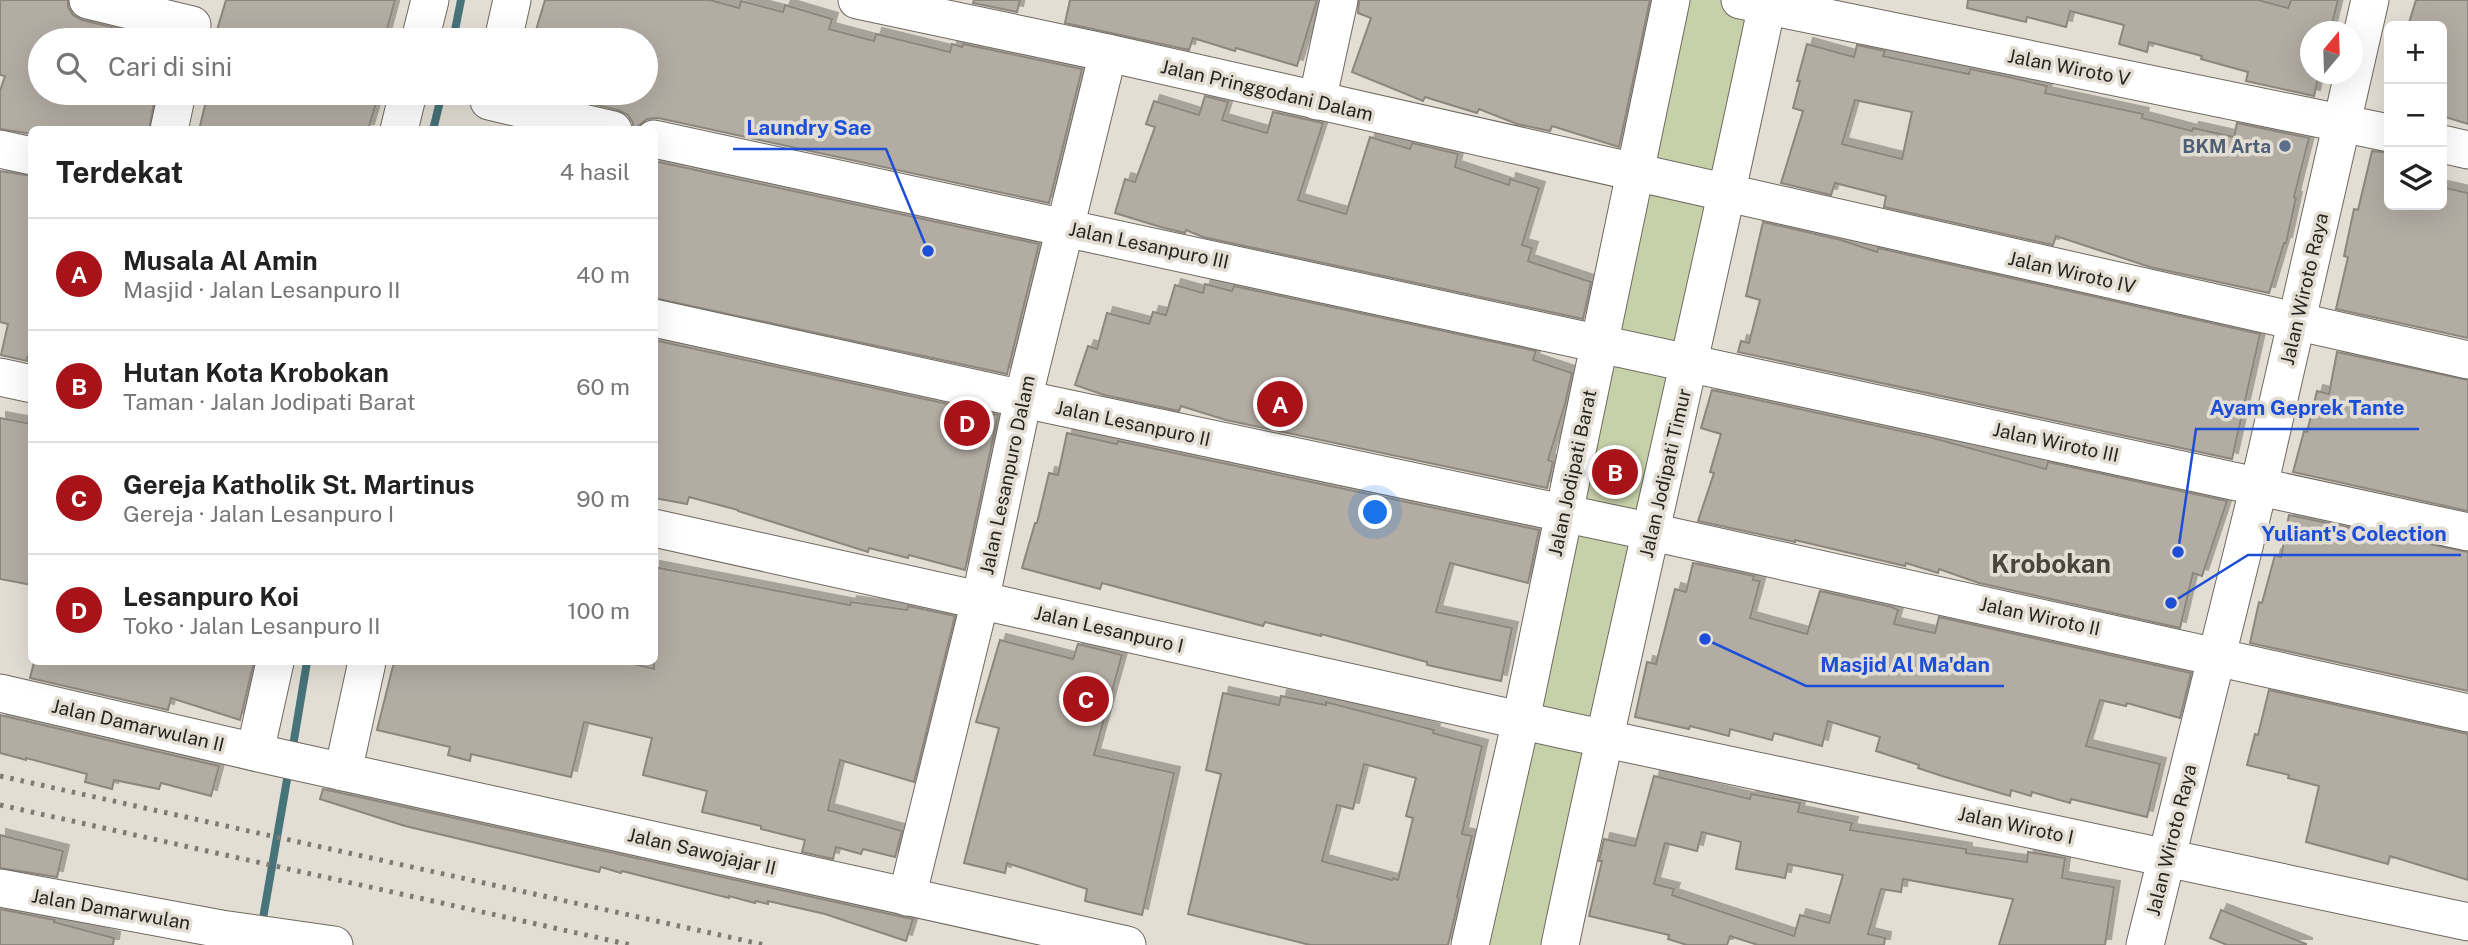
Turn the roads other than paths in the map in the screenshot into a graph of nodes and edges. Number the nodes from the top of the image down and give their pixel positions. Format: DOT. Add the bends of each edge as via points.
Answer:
graph roads {
  1 [pos="89,0"];
  2 [pos="430,0"];
  3 [pos="512,0"];
  4 [pos="858,0"];
  5 [pos="1339,0"];
  6 [pos="1671,0"];
  7 [pos="2370,0"];
  8 [pos="1756,2"];
  9 [pos="192,22"];
  10 [pos="423,28"];
  11 [pos="506,28"];
  12 [pos="1108,53"];
  13 [pos="1317,101"];
  14 [pos="174,105"];
  15 [pos="405,105"];
  16 [pos="488,108"];
  17 [pos="2342,122"];
  18 [pos="170,126"];
  19 [pos="400,126"];
  20 [pos="590,126"];
  21 [pos="2384,132"];
  22 [pos="658,140"];
  23 [pos="2447,145"];
  24 [pos="0,149"];
  25 [pos="2468,150"];
  26 [pos="28,155"];
  27 [pos="1635,172"];
  28 [pos="1677,182"];
  29 [pos="1728,194"];
  30 [pos="1065,227"];
  31 [pos="658,319"];
  32 [pos="2297,322"];
  33 [pos="1599,344"];
  34 [pos="1644,353"];
  35 [pos="2468,360"];
  36 [pos="1689,362"];
  37 [pos="0,377"];
  38 [pos="28,383"];
  39 [pos="1023,399"];
  40 [pos="2259,486"];
  41 [pos="1564,514"];
  42 [pos="1612,524"];
  43 [pos="658,529"];
  44 [pos="1652,532"];
  45 [pos="2468,532"];
  46 [pos="980,601"];
  47 [pos="2215,658"];
  48 [pos="275,665"];
  49 [pos="366,665"];
  50 [pos="0,693"];
  51 [pos="2468,713"];
  52 [pos="1521,720"];
  53 [pos="1564,730"];
  54 [pos="1603,738"];
  55 [pos="279,758"];
  56 [pos="343,772"];
  57 [pos="2168,857"];
  58 [pos="0,888"];
  59 [pos="907,897"];
  60 [pos="2468,922"];
  61 [pos="293,941"];
  62 [pos="334,945"];
  63 [pos="1128,945"];
  64 [pos="1470,945"];
  65 [pos="1560,945"];
  66 [pos="2145,945"];
  1 -- 9 [label="street"];
  2 -- 10 [label="street"];
  3 -- 11 [label="street"];
  4 -- 12 [label="street, Jalan Pringgodani Dalam"];
  5 -- 13 [label="street"];
  6 -- 27 [label="street, Jalan Jodipati Barat"];
  7 -- 17 [label="street, Jalan Wiroto Raya"];
  8 -- 17 [label="street, Jalan Wiroto V"];
  8 -- 29 [label="street, Jalan Jodipati Timur"];
  12 -- 13 [label="street, Jalan Pringgodani Dalam"];
  12 -- 30 [label="street, Jalan Lesanpuro Dalam"];
  13 -- 27 [label="street, Jalan Pringgodani Dalam"];
  14 -- 18 [label="street"];
  15 -- 19 [label="street"];
  16 -- 20 [label="street"];
  17 -- 21 [label="street, Jalan Wiroto V"];
  17 -- 32 [label="street, Jalan Wiroto Raya"];
  22 -- 30 [label="street, Jalan Lesanpuro III"];
  23 -- 25 [label="street"];
  24 -- 26 [label="street"];
  27 -- 28 [label="street, Jalan Pringgodani Dalam"];
  27 -- 33 [label="street, Jalan Jodipati Barat"];
  28 -- 29 [label="street, Jalan Wiroto IV"];
  29 -- 32 [label="street, Jalan Wiroto IV"];
  29 -- 36 [label="street, Jalan Jodipati Timur"];
  30 -- 33 [label="street, Jalan Lesanpuro III"];
  30 -- 39 [label="street, Jalan Lesanpuro Dalam"];
  31 -- 39 [label="street, Jalan Lesanpuro II"];
  32 -- 35 [label="street, Jalan Wiroto IV"];
  32 -- 40 [label="street, Jalan Wiroto Raya"];
  33 -- 34 [label="street, Jalan Lesanpuro III"];
  33 -- 41 [label="street, Jalan Jodipati Barat"];
  34 -- 36 [label="street, Jalan Wiroto III"];
  36 -- 40 [label="street, Jalan Wiroto III"];
  36 -- 44 [label="street, Jalan Jodipati Timur"];
  37 -- 38 [label="street"];
  39 -- 41 [label="street, Jalan Lesanpuro II"];
  39 -- 46 [label="street, Jalan Lesanpuro Dalam"];
  40 -- 45 [label="street, Jalan Wiroto III"];
  40 -- 47 [label="street, Jalan Wiroto Raya"];
  41 -- 42 [label="street, Jalan Lesanpuro II"];
  41 -- 52 [label="street, Jalan Jodipati Barat"];
  42 -- 44 [label="street, Jalan Wiroto II"];
  43 -- 46 [label="street, Jalan Lesanpuro I"];
  44 -- 47 [label="street, Jalan Wiroto II"];
  44 -- 54 [label="street, Jalan Jodipati Timur"];
  46 -- 52 [label="street, Jalan Lesanpuro I"];
  46 -- 59 [label="street, Jalan Lesanpuro Dalam"];
  47 -- 51 [label="street, Jalan Wiroto II"];
  47 -- 57 [label="street, Jalan Wiroto Raya"];
  48 -- 55 [label="street"];
  49 -- 56 [label="street"];
  50 -- 55 [label="street, Jalan Damarwulan II"];
  52 -- 53 [label="street, Jalan Lesanpuro I"];
  52 -- 64 [label="street, Jalan Jodipati Barat"];
  53 -- 54 [label="street, Jalan Wiroto I"];
  54 -- 57 [label="street, Jalan Wiroto I"];
  54 -- 65 [label="street, Jalan Jodipati Timur"];
  55 -- 56 [label="street, Jalan Sawojajar II"];
  56 -- 59 [label="street, Jalan Sawojajar II"];
  57 -- 60 [label="street, Jalan Wiroto I"];
  57 -- 66 [label="street, Jalan Wiroto Raya"];
  58 -- 61 [label="street, Jalan Damarwulan"];
  59 -- 63 [label="street, Jalan Sawojajar II"];
  61 -- 62 [label="street, Jalan Damarwulan"];
}
